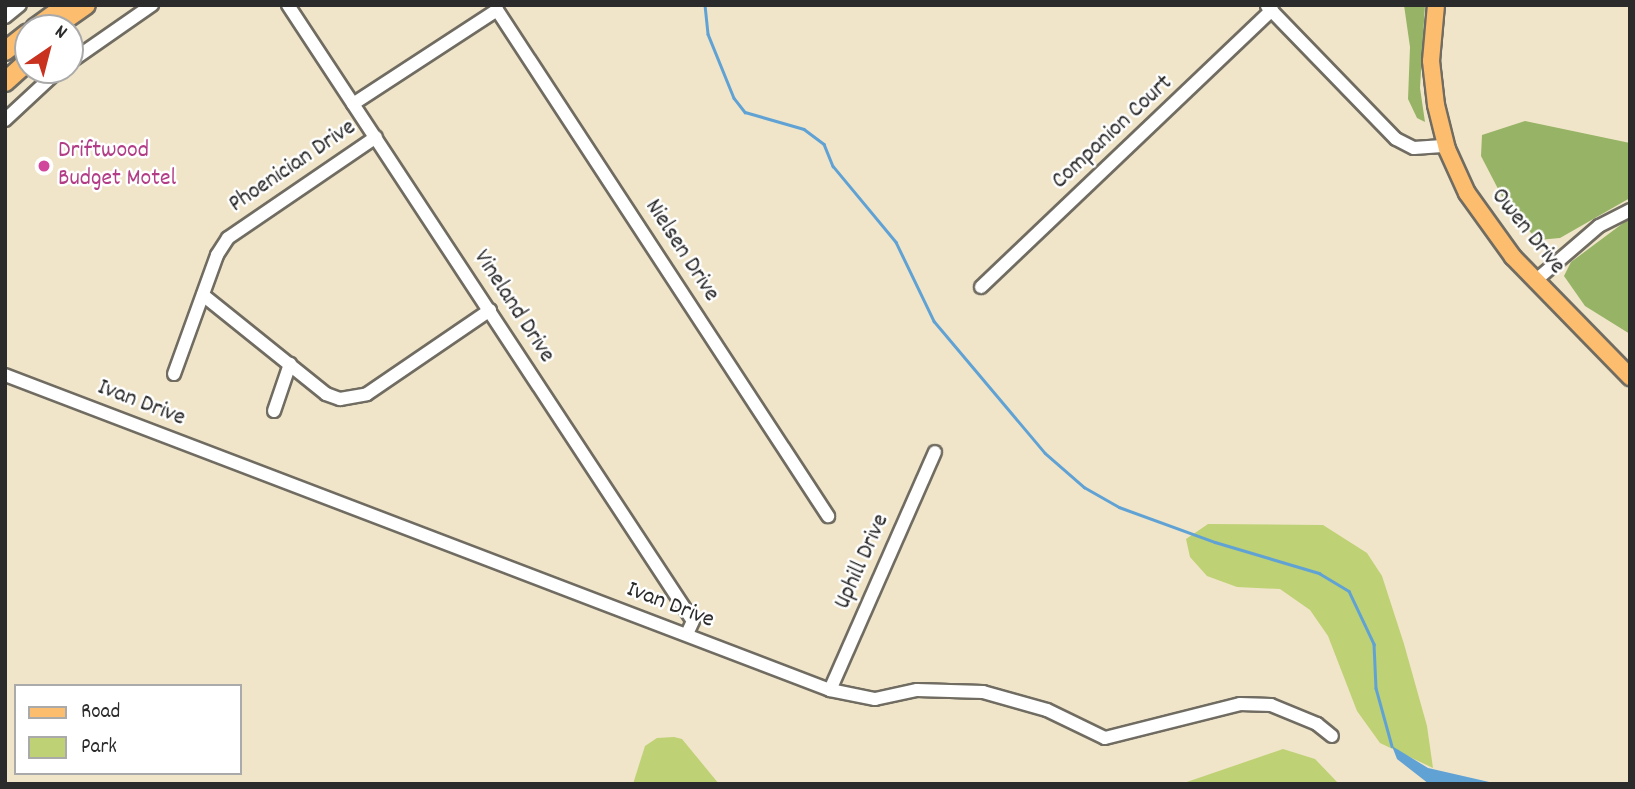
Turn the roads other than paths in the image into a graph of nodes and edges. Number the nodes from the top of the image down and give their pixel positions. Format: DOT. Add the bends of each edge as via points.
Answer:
graph roads {
  1 [pos="20,5"];
  2 [pos="100,5"];
  3 [pos="152,5"];
  4 [pos="288,5"];
  5 [pos="1436,5"];
  6 [pos="1270,8"];
  7 [pos="5,17"];
  8 [pos="84,17"];
  9 [pos="84,52"];
  10 [pos="44,84"];
  11 [pos="353,104"];
  12 [pos="5,120"];
  13 [pos="376,137"];
  14 [pos="1446,146"];
  15 [pos="1630,210"];
  16 [pos="1535,281"];
  17 [pos="982,287"];
  18 [pos="203,295"];
  19 [pos="490,310"];
  20 [pos="290,365"];
  21 [pos="174,374"];
  22 [pos="5,375"];
  23 [pos="1630,377"];
  24 [pos="274,411"];
  25 [pos="935,452"];
  26 [pos="828,516"];
  27 [pos="687,634"];
  28 [pos="830,690"];
  29 [pos="1332,736"];
  1 -- 7 [label="street"];
  2 -- 8 [label="highway"];
  3 -- 9 [label="street"];
  4 -- 11 [label="street, Vineland Drive"];
  5 -- 14 [label="main road, Owen Drive" via="1431,61"];
  6 -- 14 [label="street" via="1396,139 1414,148"];
  6 -- 17 [label="street, Companion Court"];
  10 -- 12 [label="street"];
  11 -- 13 [label="street, Vineland Drive"];
  11 -- 26 [label="street, Nielsen Drive" via="497,10"];
  13 -- 18 [label="street, Phoenician Drive" via="236,230 218,255"];
  13 -- 19 [label="street, Vineland Drive"];
  14 -- 16 [label="main road, Owen Drive" via="1480,216"];
  15 -- 16 [label="street" via="1599,226"];
  16 -- 23 [label="main road, Owen Drive"];
  18 -- 20 [label="street"];
  18 -- 21 [label="street, Phoenician Drive"];
  19 -- 20 [label="street" via="358,397 333,397"];
  19 -- 27 [label="street, Vineland Drive" via="693,621"];
  20 -- 24 [label="street"];
  22 -- 27 [label="street, Ivan Drive"];
  25 -- 28 [label="street, Uphill Drive"];
  27 -- 28 [label="street, Ivan Drive"];
  28 -- 29 [label="street, Ivan Drive" via="875,699 917,690 983,692 1048,710 1105,738 1240,704 1271,705 1317,724"];
}
